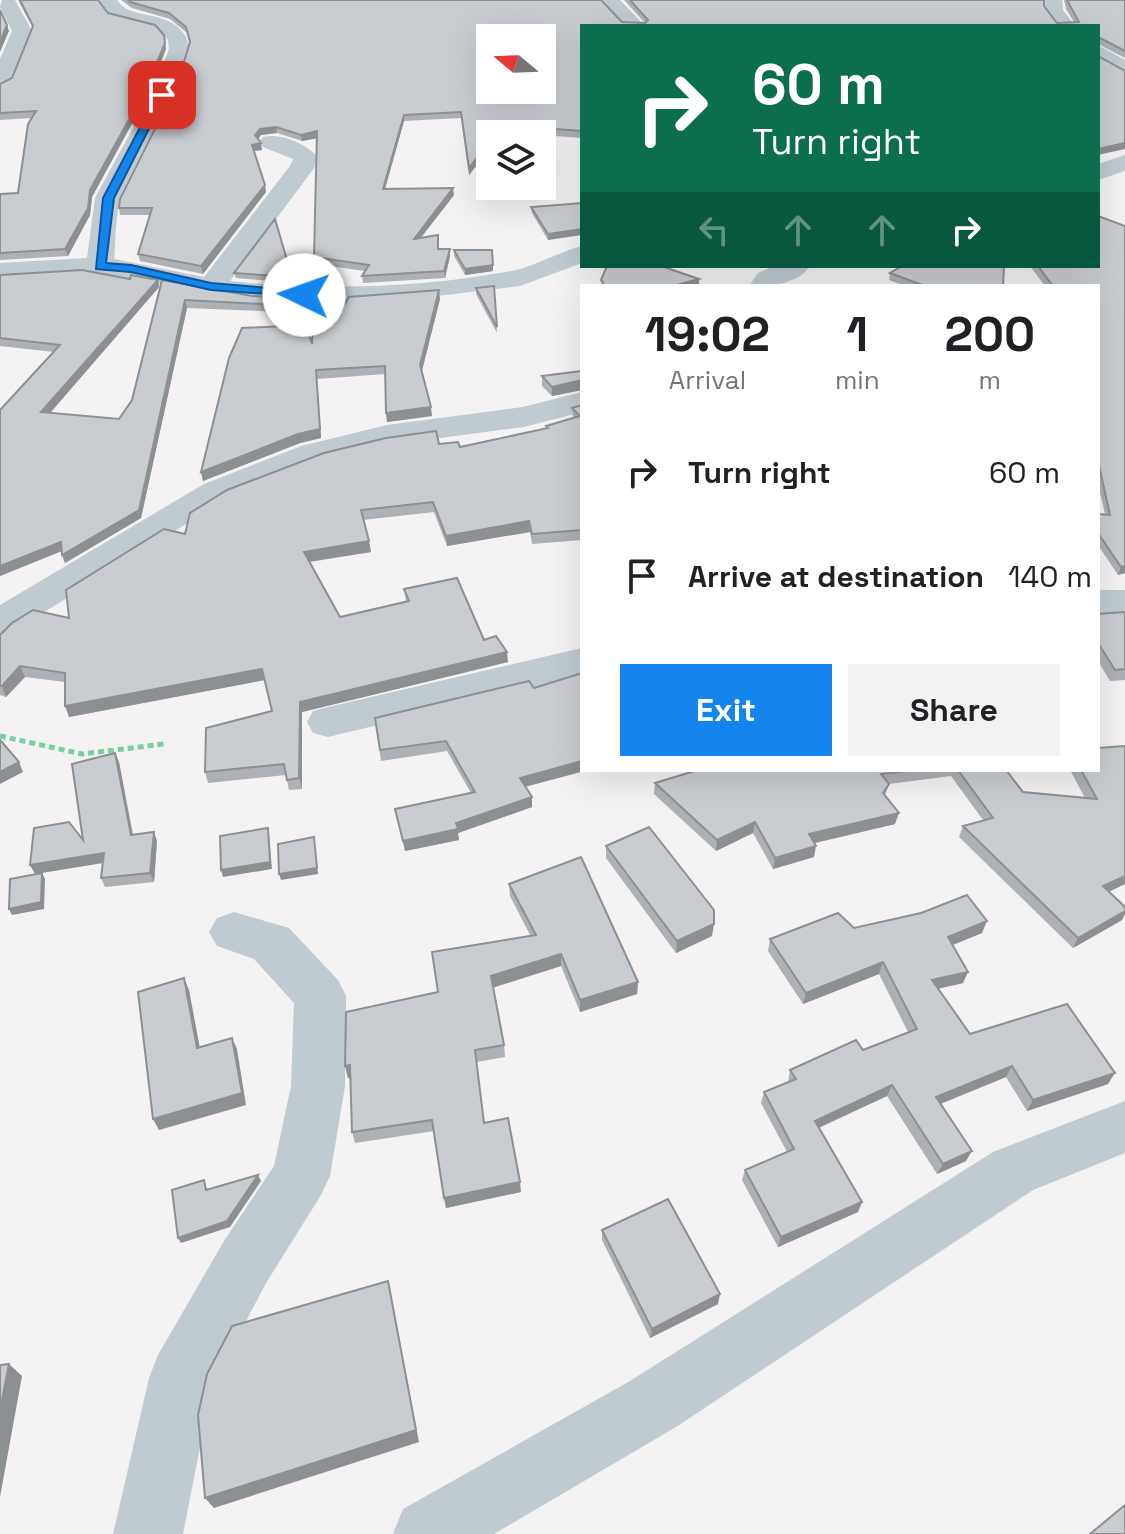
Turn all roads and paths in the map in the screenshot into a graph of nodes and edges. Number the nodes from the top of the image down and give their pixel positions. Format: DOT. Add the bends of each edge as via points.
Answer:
graph roads {
  1 [pos="108,0"];
  2 [pos="609,0"];
  3 [pos="1053,0"];
  4 [pos="30,1"];
  5 [pos="4,5"];
  6 [pos="633,24"];
  7 [pos="1064,24"];
  8 [pos="1100,52"];
  9 [pos="1125,69"];
  10 [pos="0,83"];
  11 [pos="271,142"];
  12 [pos="1125,162"];
  13 [pos="1100,172"];
  14 [pos="580,255"];
  15 [pos="100,266"];
  16 [pos="792,268"];
  17 [pos="0,271"];
  18 [pos="764,284"];
  19 [pos="211,287"];
  20 [pos="580,403"];
  21 [pos="1100,602"];
  22 [pos="1125,602"];
  23 [pos="0,622"];
  24 [pos="580,662"];
  25 [pos="328,722"];
  26 [pos="0,736"];
  27 [pos="164,744"];
  28 [pos="234,932"];
  29 [pos="1125,1127"];
  30 [pos="148,1534"];
  31 [pos="428,1534"];
  1 -- 15 [label="street" via="119,13 165,24 178,39 179,49 162,95 108,198"];
  2 -- 6 [label="street"];
  3 -- 7 [label="street"];
  4 -- 5 [label="street"];
  5 -- 10 [label="street" via="22,31"];
  8 -- 9 [label="street"];
  11 -- 19 [label="street" via="305,157 302,168"];
  12 -- 13 [label="street"];
  14 -- 19 [label="street" via="520,278 396,293 304,295"];
  15 -- 17 [label="street"];
  15 -- 19 [label="street"];
  16 -- 18 [label="street"];
  20 -- 23 [label="street" via="313,453 216,491"];
  21 -- 22 [label="street"];
  24 -- 25 [label="street"];
  26 -- 27 [label="path" via="82,754"];
  28 -- 30 [label="street" via="271,943 320,996 318,1086 301,1176 245,1262 181,1378"];
  29 -- 31 [label="street" via="1013,1171 653,1404"];
}
